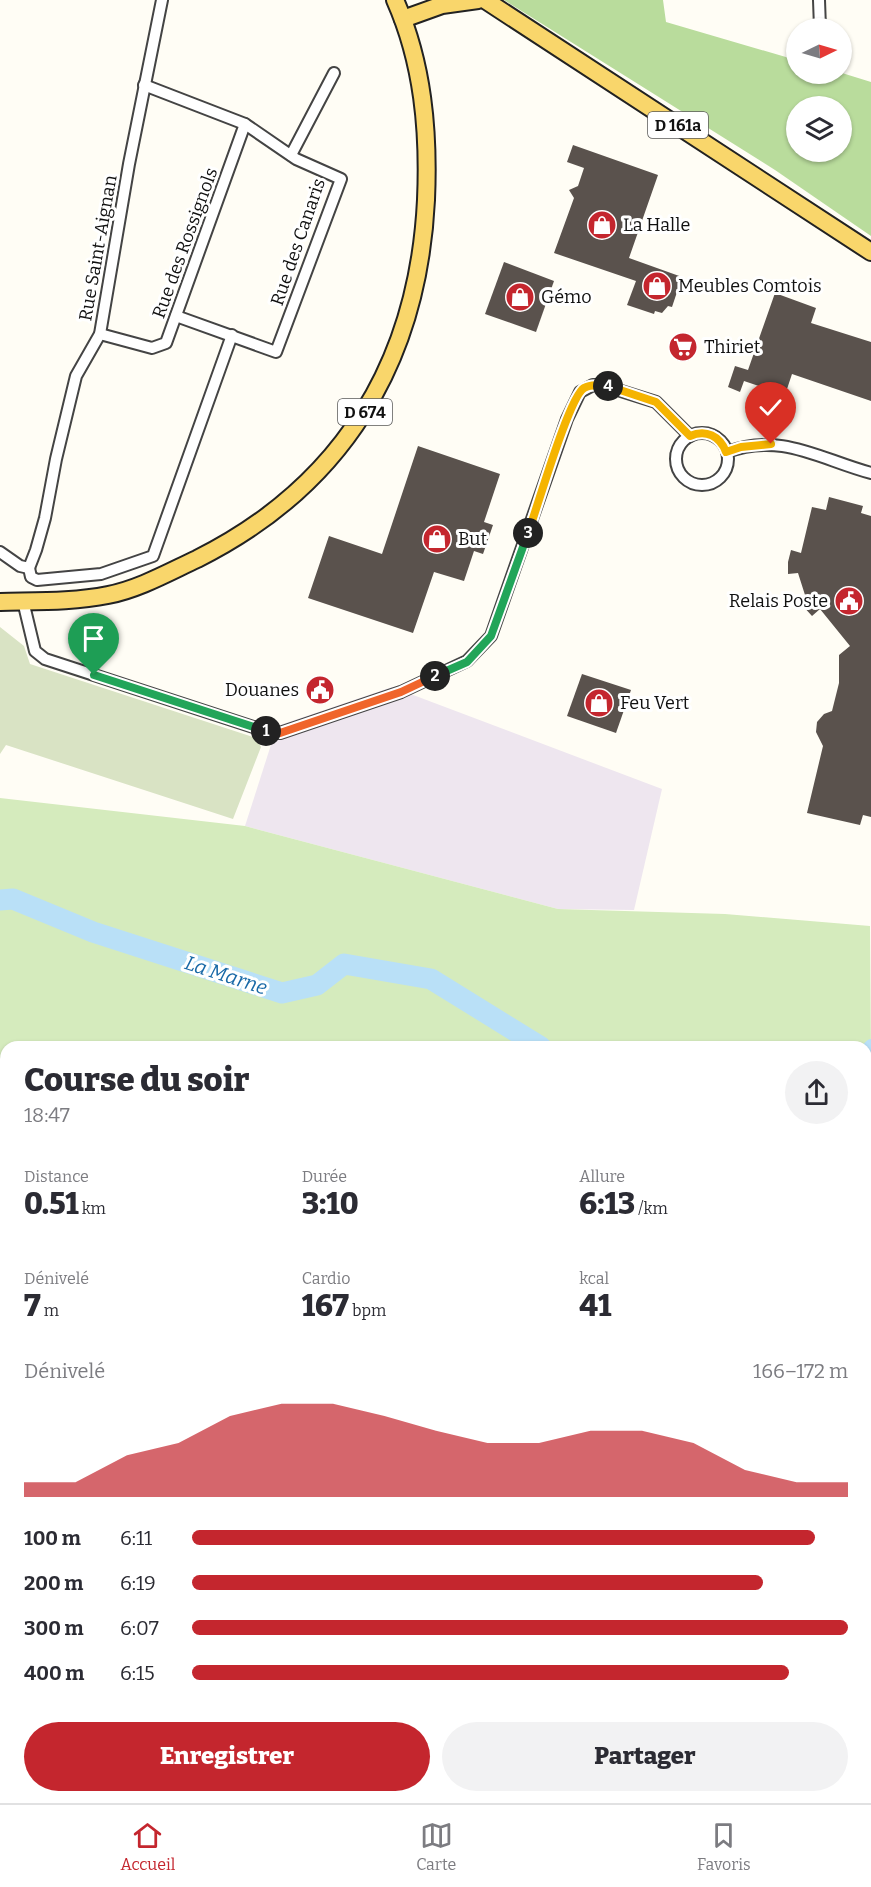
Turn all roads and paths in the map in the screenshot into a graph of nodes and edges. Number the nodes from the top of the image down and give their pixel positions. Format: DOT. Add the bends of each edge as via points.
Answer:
graph roads {
  1 [pos="162,0"];
  2 [pos="395,0"];
  3 [pos="478,0"];
  4 [pos="485,0"];
  5 [pos="819,0"];
  6 [pos="820,18"];
  7 [pos="403,19"];
  8 [pos="334,73"];
  9 [pos="144,85"];
  10 [pos="245,124"];
  11 [pos="291,155"];
  12 [pos="871,252"];
  13 [pos="176,316"];
  14 [pos="100,334"];
  15 [pos="232,335"];
  16 [pos="690,436"];
  17 [pos="726,452"];
  18 [pos="871,473"];
  19 [pos="0,552"];
  20 [pos="28,568"];
  21 [pos="23,601"];
  22 [pos="0,602"];
  1 -- 9 [label="street, Rue Saint-Aignan"];
  2 -- 7 [label="main road, D 674"];
  3 -- 7 [label="main road" via="442,6"];
  4 -- 12 [label="main road, D 161a"];
  5 -- 6 [label="street"];
  7 -- 21 [label="main road, D 674" via="422,98 425,219 414,288 402,331 363,415 298,492 242,534 169,572 111,594"];
  8 -- 11 [label="street"];
  9 -- 10 [label="street, Rue des Canaris"];
  9 -- 14 [label="street, Rue Saint-Aignan"];
  10 -- 11 [label="street, Rue des Canaris"];
  10 -- 13 [label="street, Rue des Rossignols"];
  11 -- 15 [label="street, Rue des Canaris" via="340,179 276,352"];
  13 -- 14 [label="street, Rue des Rossignols" via="166,343 152,348"];
  13 -- 15 [label="street, Rue des Canaris"];
  14 -- 20 [label="street, Rue Saint-Aignan" via="76,376 45,518"];
  15 -- 20 [label="street" via="153,556 101,574 37,580"];
  16 -- 17 [label="street" via="713,435"];
  16 -- 17 [label="street" via="682,442 676,460 678,470 691,482 707,484 721,476 728,460"];
  16 -- 21 [label="street" via="656,402 602,385 585,388 567,419 491,636 467,662 401,692 280,733 45,659 35,651"];
  17 -- 18 [label="street" via="771,444 792,446"];
  19 -- 20 [label="street"];
  21 -- 22 [label="main road, D 674"];
}
